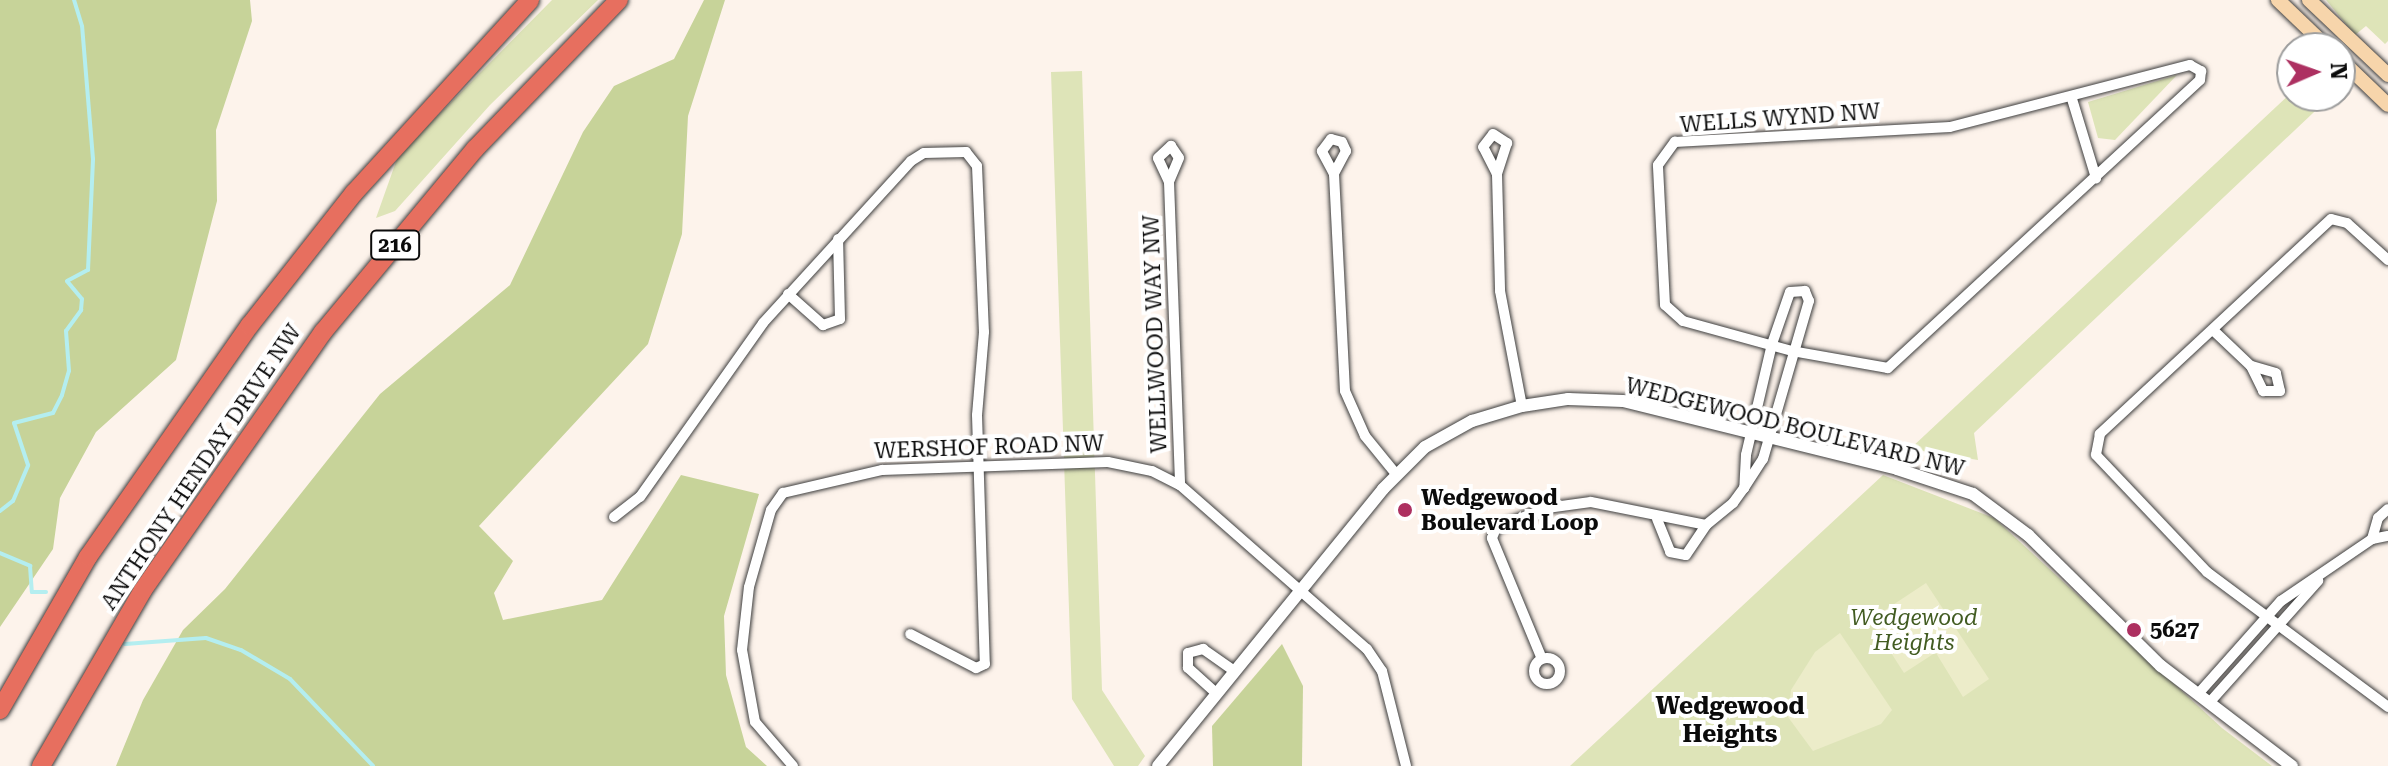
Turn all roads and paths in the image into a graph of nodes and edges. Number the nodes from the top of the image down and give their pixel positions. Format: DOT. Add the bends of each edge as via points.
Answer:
graph roads {
  1 [pos="530,0"];
  2 [pos="619,0"];
  3 [pos="2278,0"];
  4 [pos="2309,0"];
  5 [pos="2311,32"];
  6 [pos="2356,74"];
  7 [pos="2388,75"];
  8 [pos="2072,99"];
  9 [pos="2388,105"];
  10 [pos="1334,174"];
  11 [pos="1497,174"];
  12 [pos="2096,178"];
  13 [pos="1169,182"];
  14 [pos="838,239"];
  15 [pos="2388,260"];
  16 [pos="788,294"];
  17 [pos="2213,330"];
  18 [pos="1772,344"];
  19 [pos="1792,351"];
  20 [pos="2251,366"];
  21 [pos="1522,406"];
  22 [pos="1751,434"];
  23 [pos="1770,439"];
  24 [pos="979,466"];
  25 [pos="1396,474"];
  26 [pos="1180,485"];
  27 [pos="1744,488"];
  28 [pos="2388,509"];
  29 [pos="614,517"];
  30 [pos="1657,519"];
  31 [pos="1706,525"];
  32 [pos="2388,536"];
  33 [pos="2372,539"];
  34 [pos="2322,576"];
  35 [pos="1301,590"];
  36 [pos="2274,621"];
  37 [pos="910,634"];
  38 [pos="1542,659"];
  39 [pos="1234,671"];
  40 [pos="1216,693"];
  41 [pos="2198,694"];
  42 [pos="2209,703"];
  43 [pos="2388,707"];
  44 [pos="0,710"];
  45 [pos="44,760"];
  46 [pos="793,766"];
  47 [pos="1158,766"];
  48 [pos="1406,766"];
  49 [pos="2292,766"];
  1 -- 44 [label="highway, ANTHONY HENDAY DRIVE NW" via="354,193 250,325 88,557"];
  2 -- 45 [label="highway, ANTHONY HENDAY DRIVE NW / 216" via="475,149 323,332 196,510"];
  3 -- 5 [label="main road"];
  4 -- 7 [label="main road"];
  6 -- 9 [label="main road"];
  8 -- 12 [label="street"];
  8 -- 12 [label="street, WELLS WYND NW" via="2190,65 2201,71 2200,80"];
  8 -- 18 [label="street, WELLS WYND NW" via="1950,127 1675,142 1658,165 1665,305 1683,321"];
  10 -- 25 [label="street" via="1345,391 1365,436"];
  11 -- 21 [label="street" via="1500,291"];
  12 -- 19 [label="street, WELLS WYND NW" via="1888,368"];
  13 -- 26 [label="street, WELLWOOD WAY NW"];
  14 -- 16 [label="street"];
  14 -- 16 [label="street" via="840,319 823,325"];
  14 -- 24 [label="street" via="919,154 960,152 974,157 984,332"];
  15 -- 17 [label="street" via="2347,223 2331,219"];
  16 -- 29 [label="street" via="640,497"];
  17 -- 20 [label="street"];
  17 -- 36 [label="street" via="2100,434 2096,455 2207,572"];
  18 -- 19 [label="street, WELLS WYND NW"];
  18 -- 19 [label="street" via="1790,292 1805,291 1809,301"];
  18 -- 22 [label="street"];
  19 -- 23 [label="street"];
  21 -- 22 [label="street, WEDGEWOOD BOULEVARD NW" via="1568,399 1623,401"];
  21 -- 25 [label="street, WEDGEWOOD BOULEVARD NW" via="1472,421 1425,447"];
  22 -- 23 [label="street, WEDGEWOOD BOULEVARD NW"];
  22 -- 27 [label="street"];
  23 -- 27 [label="street"];
  23 -- 41 [label="street, WEDGEWOOD BOULEVARD NW" via="1953,485 1991,504 2131,639"];
  24 -- 26 [label="street, WERSHOF ROAD NW" via="1118,462"];
  24 -- 37 [label="street" via="985,664 976,668"];
  24 -- 46 [label="street, WERSHOF ROAD NW" via="882,470 783,493 771,510 749,587 742,650 755,722"];
  25 -- 35 [label="street, WEDGEWOOD BOULEVARD NW"];
  26 -- 35 [label="street, WERSHOF ROAD NW"];
  27 -- 31 [label="street"];
  28 -- 33 [label="street" via="2378,518"];
  30 -- 31 [label="street"];
  30 -- 31 [label="street" via="1675,556 1690,551"];
  30 -- 38 [label="street" via="1591,502 1547,508 1496,528 1492,538"];
  32 -- 33 [label="street"];
  33 -- 34 [label="street"];
  34 -- 36 [label="street"];
  34 -- 36 [label="street" via="2281,601"];
  35 -- 39 [label="street, WEDGEWOOD BOULEVARD NW"];
  35 -- 48 [label="street, WERSHOF ROAD NW" via="1367,649 1382,671"];
  36 -- 41 [label="street"];
  36 -- 42 [label="street"];
  36 -- 43 [label="street"];
  39 -- 40 [label="street, WEDGEWOOD BOULEVARD NW"];
  39 -- 40 [label="street" via="1203,649 1188,653 1188,668"];
  40 -- 47 [label="street, WEDGEWOOD BOULEVARD NW"];
  41 -- 42 [label="street, WEDGEWOOD BOULEVARD NW"];
  42 -- 49 [label="street, WEDGEWOOD BOULEVARD NW"];
}
